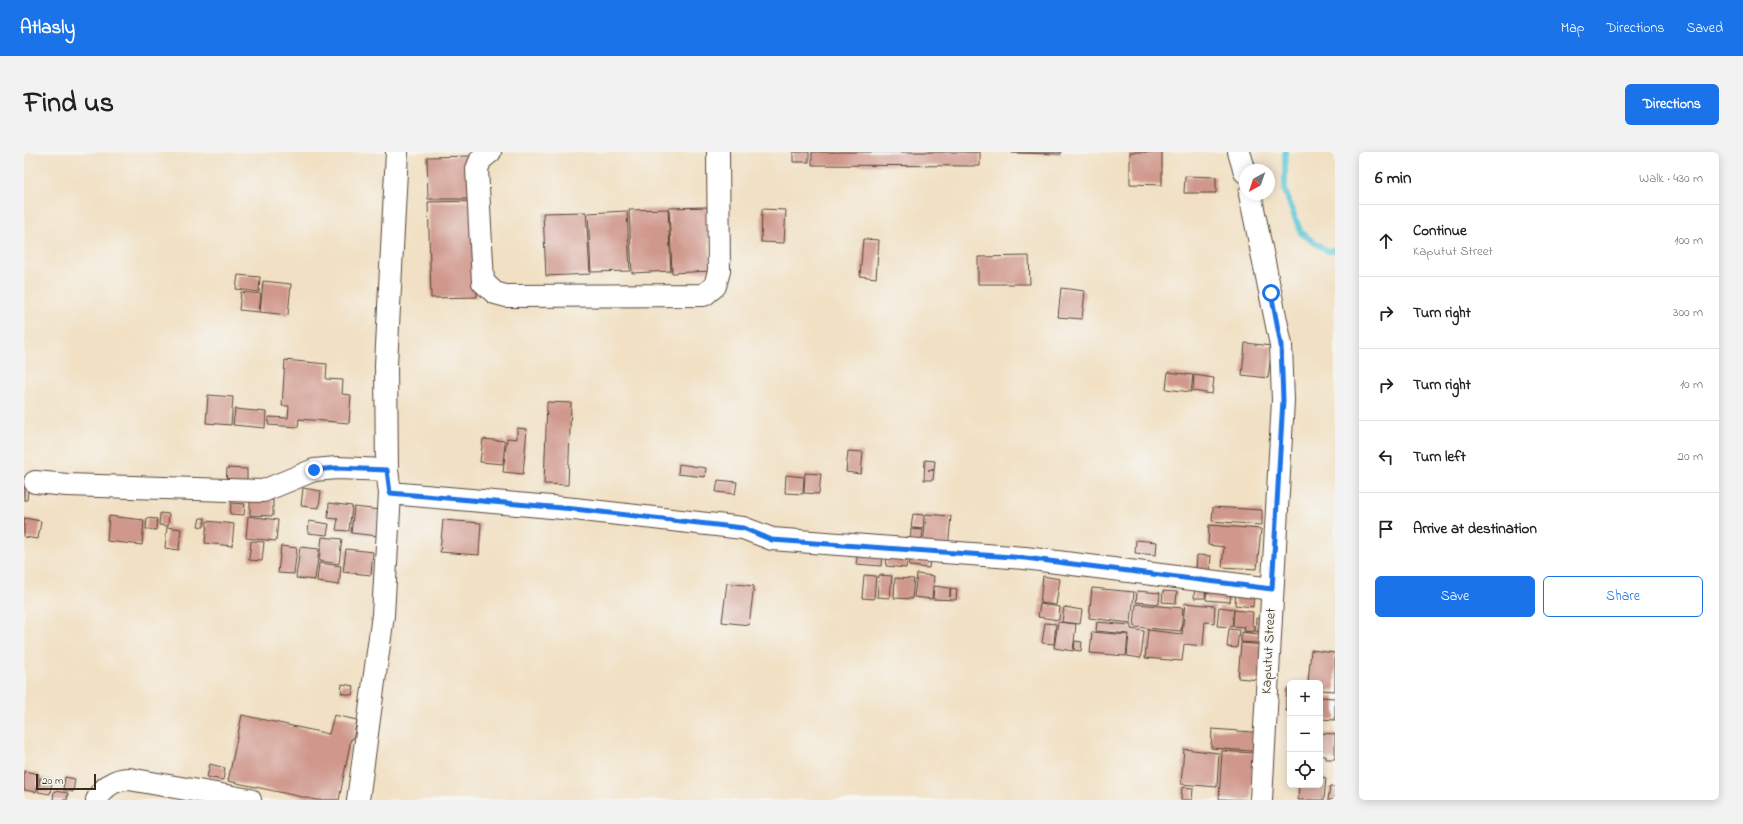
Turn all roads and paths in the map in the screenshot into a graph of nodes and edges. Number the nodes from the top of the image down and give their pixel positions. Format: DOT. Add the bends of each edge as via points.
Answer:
graph roads {
  1 [pos="397,152"];
  2 [pos="490,152"];
  3 [pos="718,152"];
  4 [pos="1251,200"];
  5 [pos="387,470"];
  6 [pos="35,482"];
  7 [pos="390,493"];
  8 [pos="1272,589"];
  9 [pos="97,800"];
  10 [pos="250,800"];
  11 [pos="358,800"];
  12 [pos="1261,800"];
  1 -- 5 [label="street" via="386,365"];
  2 -- 3 [label="street" via="481,159 477,169 483,282 495,293 522,296 704,295 715,286 719,271"];
  4 -- 8 [label="street, Kaputut Street" via="1281,345 1283,400"];
  5 -- 6 [label="street" via="314,470 263,491"];
  5 -- 7 [label="street"];
  7 -- 8 [label="street" via="574,509 743,528 772,540 1025,558"];
  7 -- 11 [label="street" via="383,615"];
  8 -- 12 [label="street, Kaputut Street"];
  9 -- 10 [label="street" via="110,784 119,779"];
}
